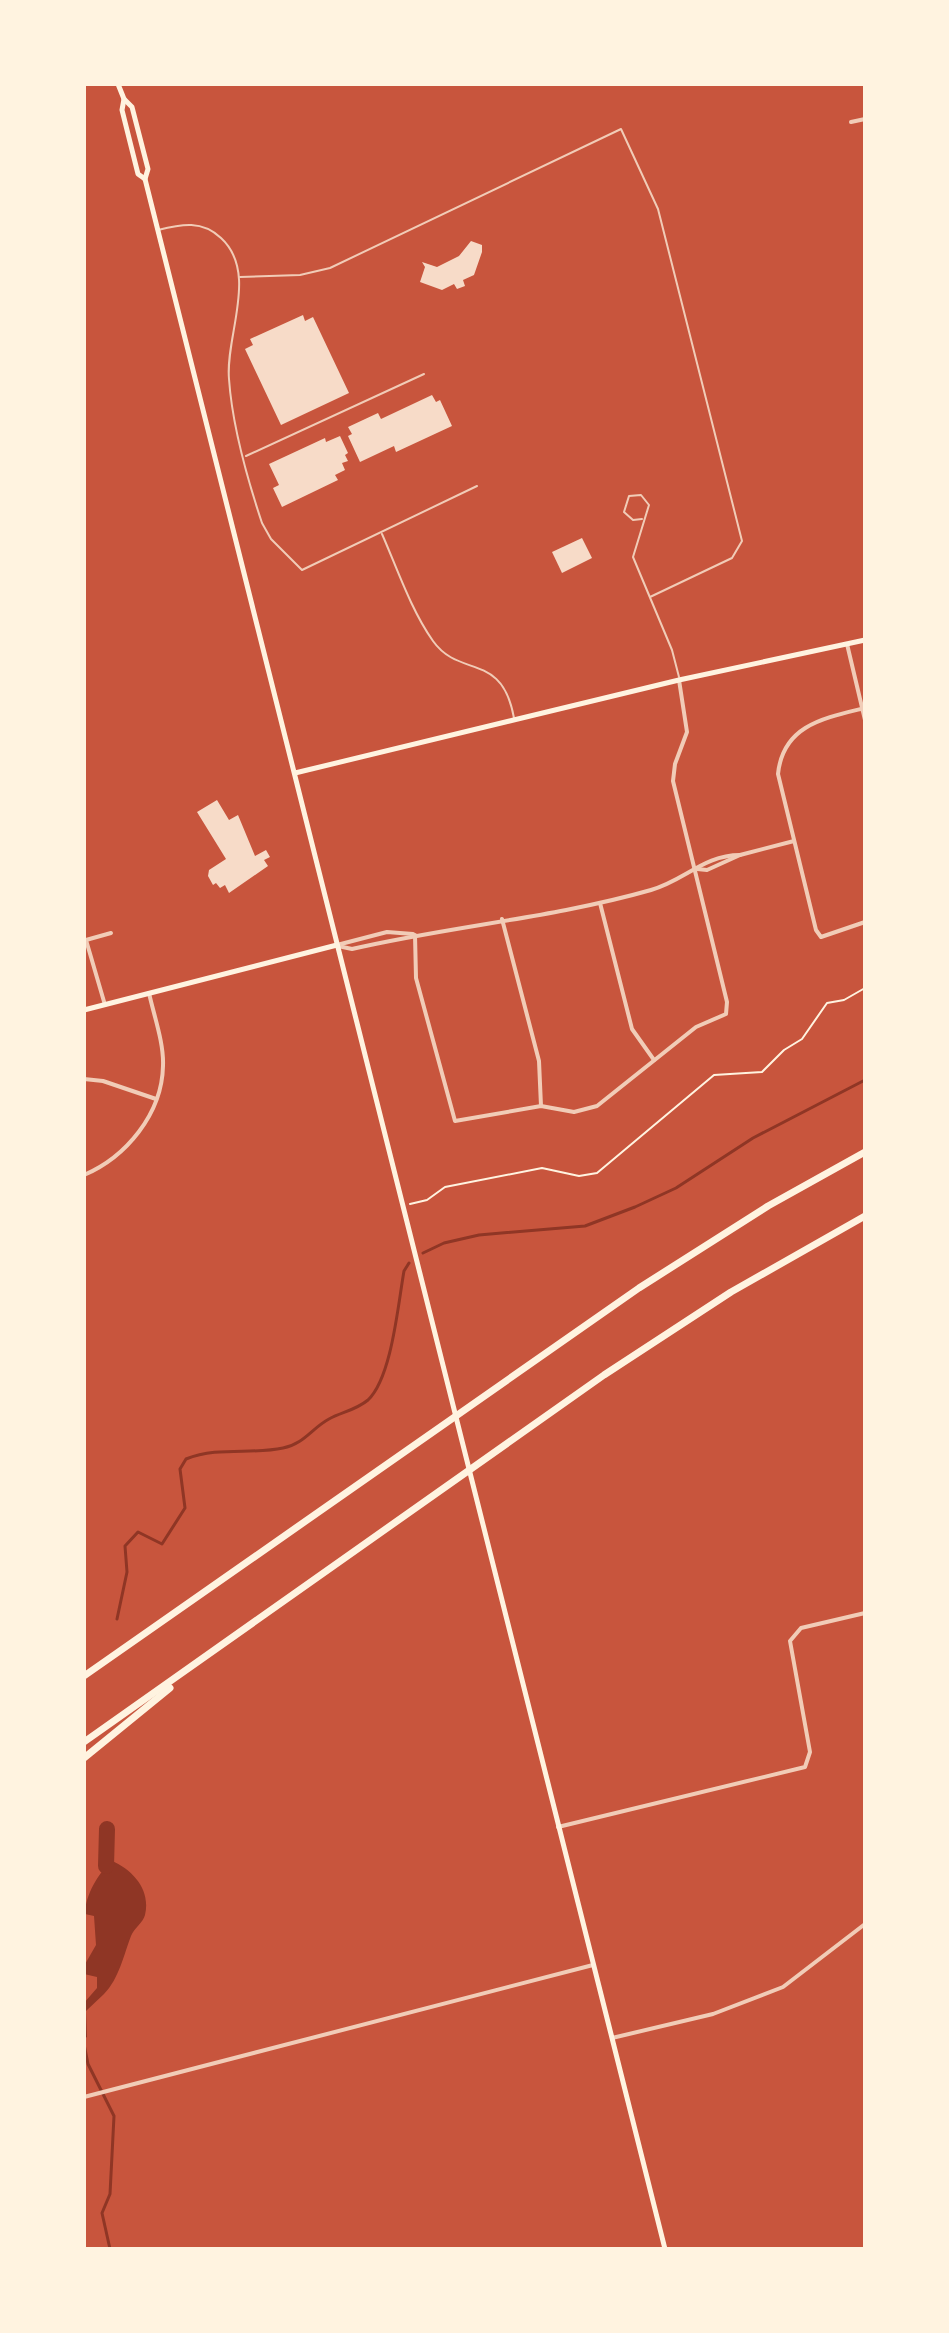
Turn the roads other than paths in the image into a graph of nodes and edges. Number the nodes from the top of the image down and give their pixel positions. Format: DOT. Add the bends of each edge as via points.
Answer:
graph roads {
  1 [pos="118,84"];
  2 [pos="124,99"];
  3 [pos="865,119"];
  4 [pos="851,122"];
  5 [pos="145,179"];
  6 [pos="157,230"];
  7 [pos="240,277"];
  8 [pos="424,374"];
  9 [pos="245,456"];
  10 [pos="477,486"];
  11 [pos="642,519"];
  12 [pos="381,533"];
  13 [pos="650,597"];
  14 [pos="865,640"];
  15 [pos="847,644"];
  16 [pos="679,680"];
  17 [pos="864,708"];
  18 [pos="865,720"];
  19 [pos="514,721"];
  20 [pos="295,773"];
  21 [pos="794,841"];
  22 [pos="694,869"];
  23 [pos="600,903"];
  24 [pos="502,919"];
  25 [pos="865,922"];
  26 [pos="111,933"];
  27 [pos="415,935"];
  28 [pos="85,940"];
  29 [pos="337,945"];
  30 [pos="149,993"];
  31 [pos="105,1005"];
  32 [pos="84,1010"];
  33 [pos="654,1060"];
  34 [pos="84,1079"];
  35 [pos="156,1099"];
  36 [pos="541,1106"];
  37 [pos="865,1152"];
  38 [pos="84,1175"];
  39 [pos="865,1216"];
  40 [pos="865,1613"];
  41 [pos="209,1656"];
  42 [pos="84,1676"];
  43 [pos="84,1742"];
  44 [pos="84,1758"];
  45 [pos="558,1827"];
  46 [pos="865,1924"];
  47 [pos="593,1965"];
  48 [pos="612,2038"];
  49 [pos="86,2096"];
  50 [pos="665,2249"];
  1 -- 2 [label="main road"];
  2 -- 5 [label="main road" via="136,166"];
  2 -- 5 [label="main road" via="132,107 148,169"];
  3 -- 4 [label="street"];
  5 -- 6 [label="main road"];
  6 -- 7 [label="lane" via="186,224 207,228 230,248"];
  6 -- 20 [label="main road"];
  7 -- 9 [label="lane" via="229,377"];
  7 -- 13 [label="lane" via="330,268 621,129 658,209 742,541 732,558"];
  8 -- 9 [label="lane"];
  9 -- 12 [label="lane" via="266,531 302,570"];
  10 -- 12 [label="lane"];
  11 -- 11 [label="lane" via="648,501 633,495 624,503 624,512 633,520"];
  11 -- 13 [label="lane" via="633,557"];
  12 -- 19 [label="lane" via="434,642 500,682"];
  13 -- 16 [label="lane"];
  14 -- 15 [label="main road"];
  15 -- 16 [label="main road"];
  15 -- 17 [label="street"];
  16 -- 19 [label="main road"];
  16 -- 22 [label="street" via="687,732 673,781"];
  17 -- 18 [label="street"];
  17 -- 21 [label="street" via="811,722 782,754 779,785"];
  19 -- 20 [label="main road"];
  20 -- 29 [label="main road"];
  21 -- 22 [label="street" via="707,870"];
  21 -- 25 [label="street" via="821,937"];
  22 -- 23 [label="street" via="659,888"];
  22 -- 33 [label="street" via="726,1014 696,1027"];
  23 -- 24 [label="street"];
  23 -- 33 [label="street" via="632,1029"];
  24 -- 27 [label="street"];
  24 -- 36 [label="street" via="539,1061"];
  26 -- 28 [label="street"];
  27 -- 29 [label="street" via="352,949"];
  27 -- 29 [label="street" via="387,932"];
  27 -- 36 [label="street" via="416,978 455,1121"];
  28 -- 31 [label="street"];
  29 -- 30 [label="main road"];
  29 -- 45 [label="main road"];
  30 -- 31 [label="main road"];
  30 -- 35 [label="street" via="163,1066"];
  31 -- 32 [label="main road"];
  33 -- 36 [label="street" via="597,1106 574,1112"];
  34 -- 35 [label="street"];
  35 -- 38 [label="street" via="128,1147"];
  37 -- 42 [label="highway" via="639,1288"];
  39 -- 41 [label="highway" via="731,1292 604,1375"];
  40 -- 45 [label="street" via="801,1628 790,1641 811,1759 805,1767"];
  41 -- 43 [label="highway"];
  41 -- 44 [label="highway"];
  45 -- 47 [label="main road"];
  46 -- 48 [label="street" via="783,1987 713,2014"];
  47 -- 48 [label="main road"];
  47 -- 49 [label="street"];
  48 -- 50 [label="main road"];
}
